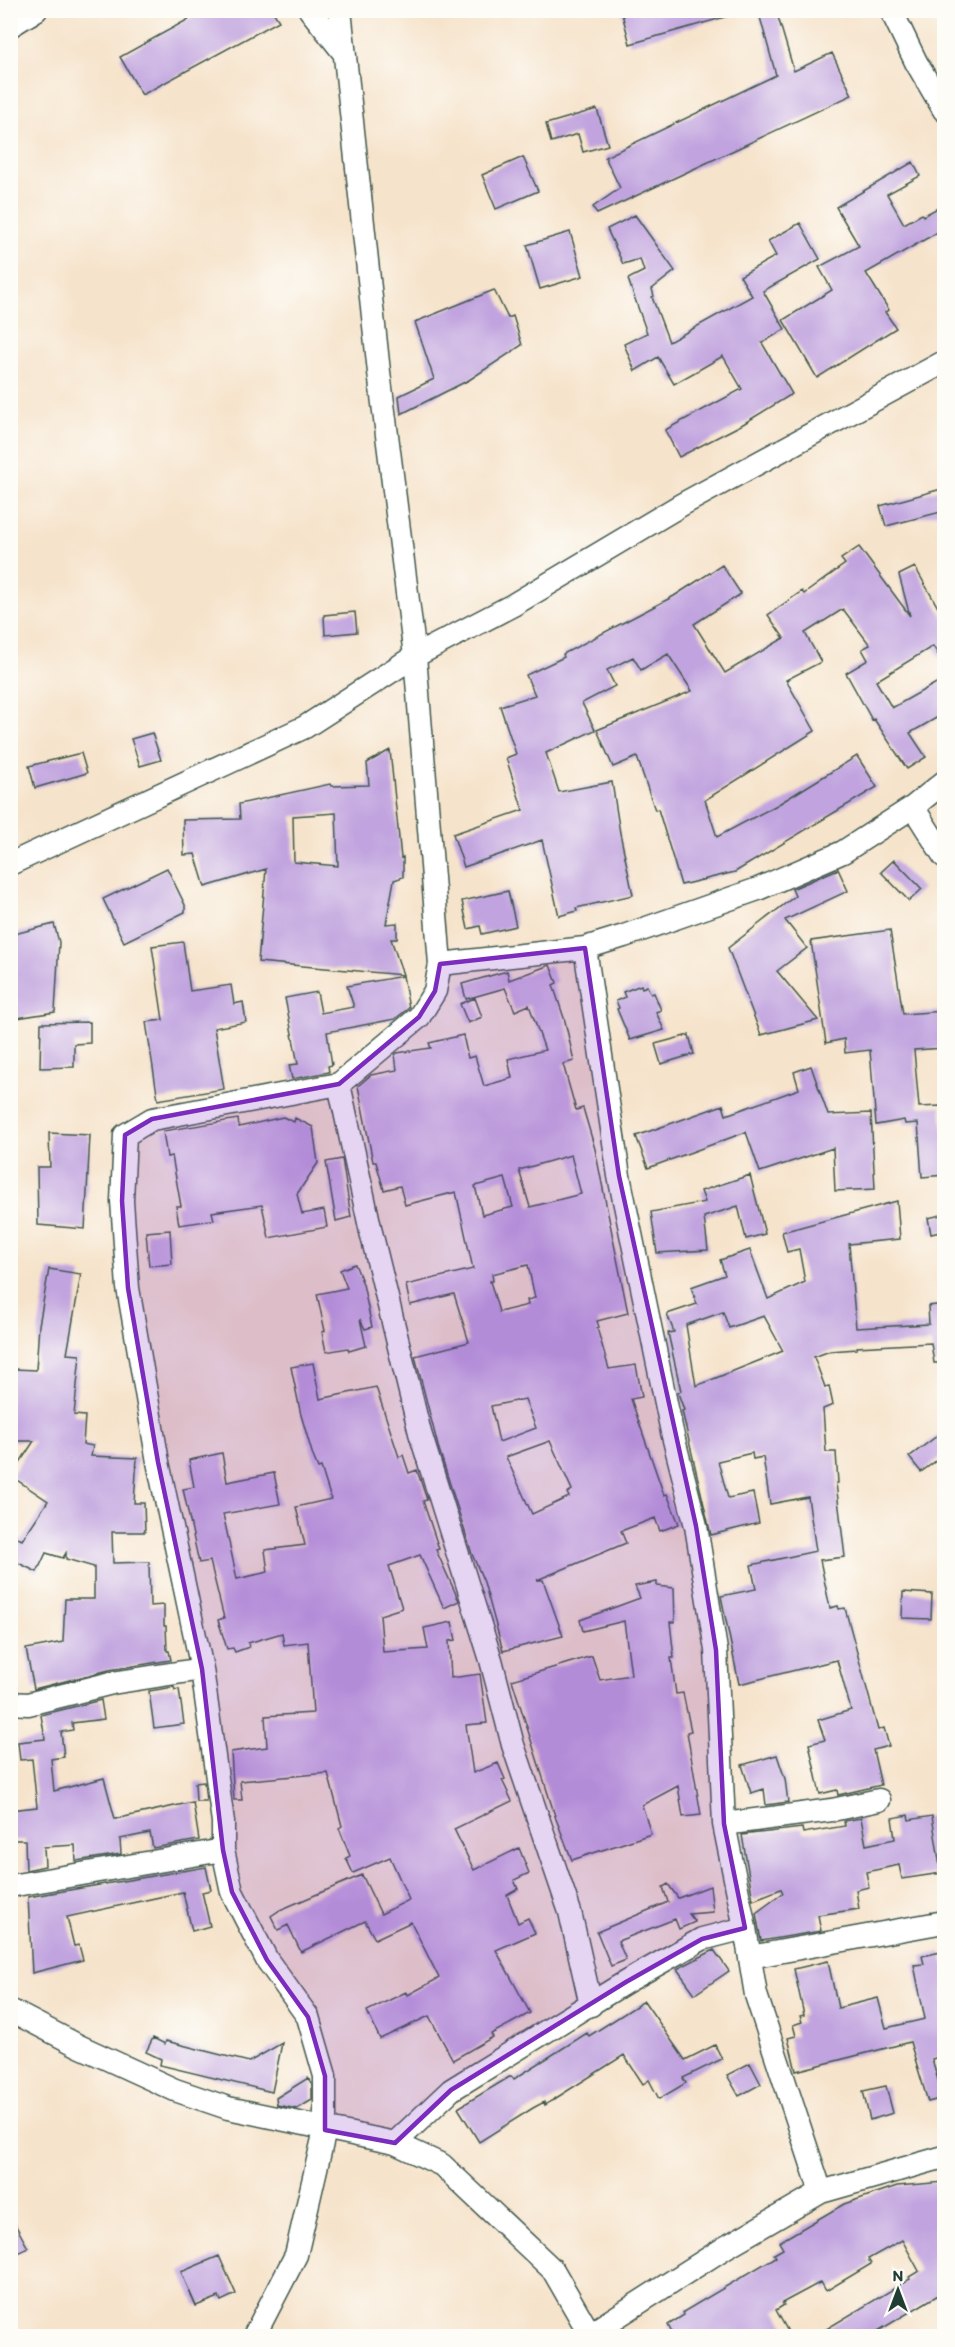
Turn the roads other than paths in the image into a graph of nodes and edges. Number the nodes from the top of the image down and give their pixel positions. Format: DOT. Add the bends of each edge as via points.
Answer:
graph roads {
  1 [pos="36,10"];
  2 [pos="310,10"];
  3 [pos="340,10"];
  4 [pos="891,10"];
  5 [pos="10,26"];
  6 [pos="344,53"];
  7 [pos="945,110"];
  8 [pos="945,362"];
  9 [pos="415,656"];
  10 [pos="945,782"];
  11 [pos="913,807"];
  12 [pos="945,856"];
  13 [pos="10,864"];
  14 [pos="585,948"];
  15 [pos="440,964"];
  16 [pos="339,1084"];
  17 [pos="202,1669"];
  18 [pos="10,1703"];
  19 [pos="879,1800"];
  20 [pos="724,1824"];
  21 [pos="223,1850"];
  22 [pos="10,1886"];
  23 [pos="945,1922"];
  24 [pos="745,1928"];
  25 [pos="750,1957"];
  26 [pos="591,2005"];
  27 [pos="10,2010"];
  28 [pos="324,2130"];
  29 [pos="395,2143"];
  30 [pos="945,2157"];
  31 [pos="821,2192"];
  32 [pos="590,2335"];
  33 [pos="254,2337"];
  1 -- 5 [label="street"];
  2 -- 6 [label="street"];
  3 -- 6 [label="street"];
  4 -- 7 [label="street"];
  6 -- 9 [label="street"];
  8 -- 9 [label="street" via="681,505 513,605"];
  9 -- 13 [label="street" via="305,727"];
  9 -- 15 [label="street"];
  10 -- 11 [label="street"];
  11 -- 12 [label="street"];
  11 -- 14 [label="street" via="843,852 790,875"];
  14 -- 15 [label="street"];
  14 -- 20 [label="street" via="619,1176 672,1432 696,1526 716,1650"];
  15 -- 16 [label="street" via="435,991 419,1017"];
  16 -- 17 [label="street" via="152,1119 125,1136 122,1201 128,1288 158,1462"];
  16 -- 26 [label="street" via="420,1433 491,1660 513,1745 570,1912"];
  17 -- 18 [label="street" via="112,1683 28,1704"];
  17 -- 21 [label="street" via="223,1822"];
  19 -- 20 [label="street"];
  20 -- 24 [label="street"];
  21 -- 22 [label="street"];
  21 -- 28 [label="street" via="232,1892 267,1960 308,2017 326,2076"];
  23 -- 25 [label="street"];
  24 -- 25 [label="street"];
  24 -- 26 [label="street" via="702,1939"];
  25 -- 31 [label="street" via="756,1995"];
  26 -- 29 [label="street" via="451,2090"];
  27 -- 28 [label="street" via="175,2090 228,2108"];
  28 -- 29 [label="street"];
  28 -- 33 [label="street" via="296,2255"];
  29 -- 32 [label="street" via="442,2165 553,2270"];
  30 -- 31 [label="street"];
  31 -- 32 [label="street" via="726,2247"];
}
